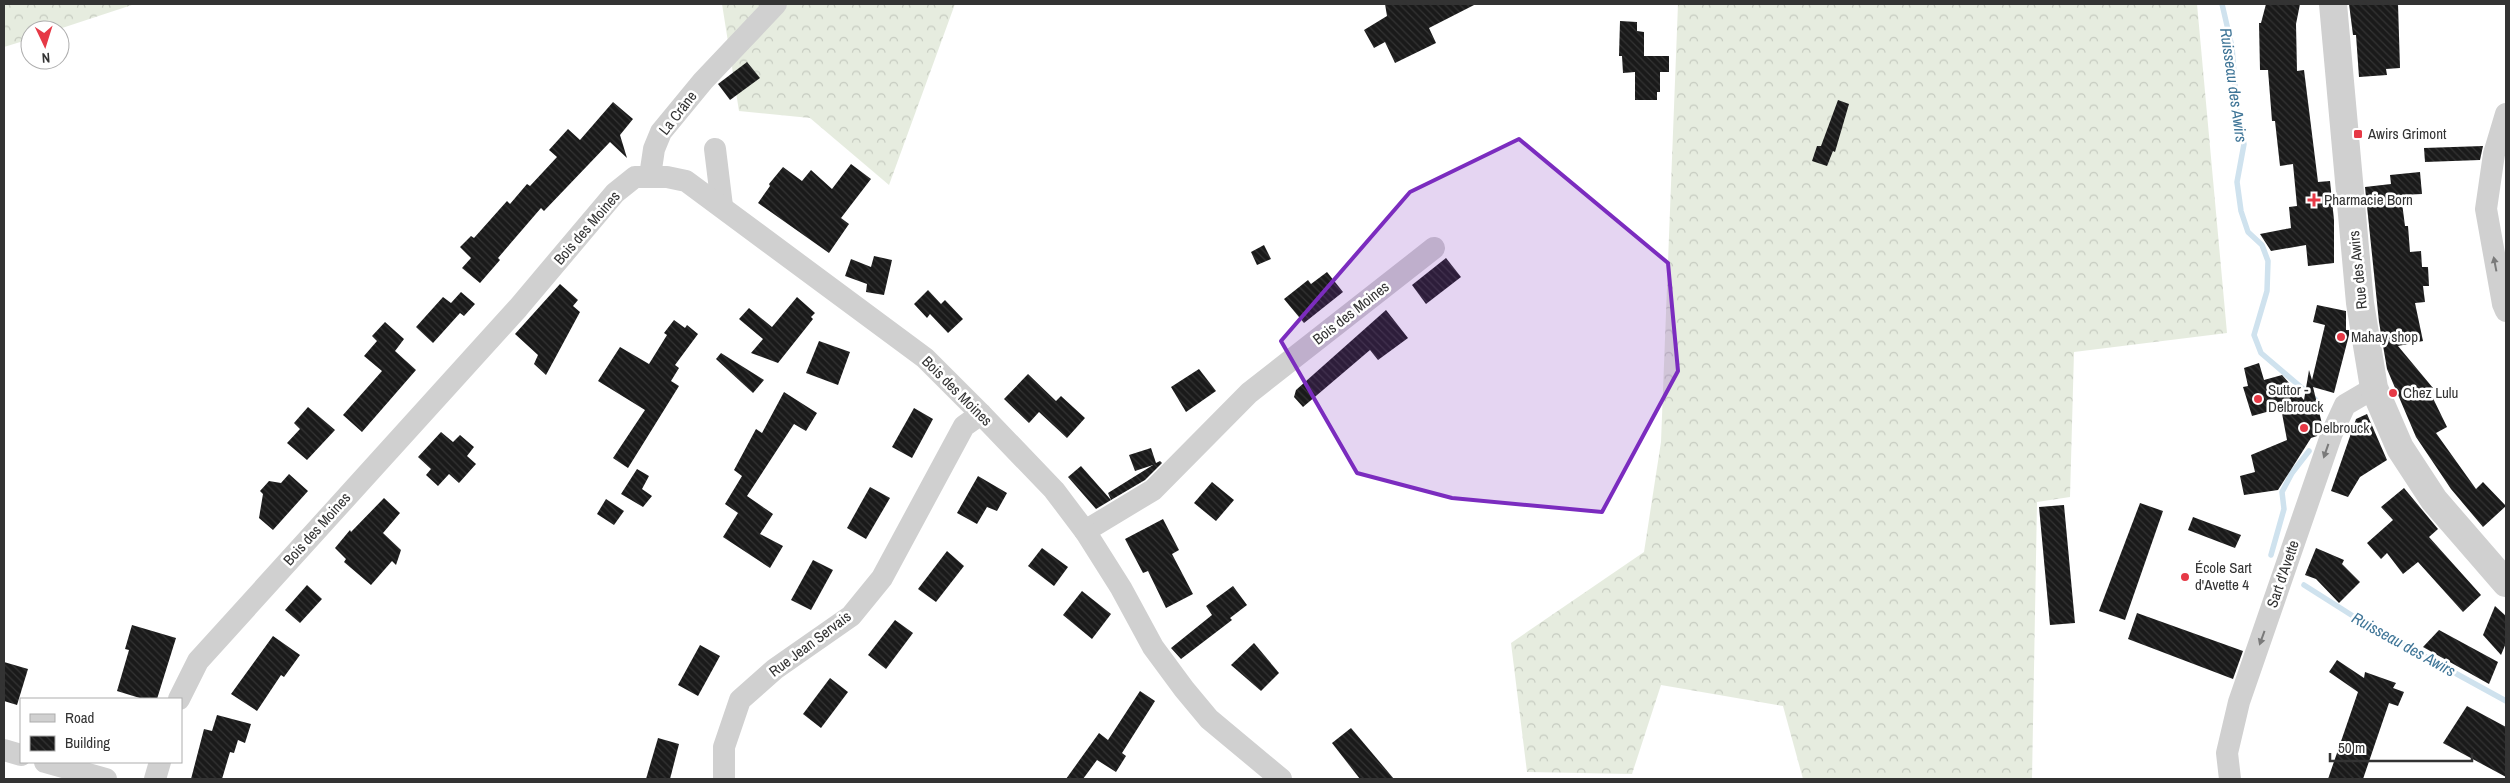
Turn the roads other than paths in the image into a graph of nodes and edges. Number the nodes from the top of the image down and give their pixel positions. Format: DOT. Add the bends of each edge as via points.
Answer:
graph roads {
  1 [pos="776,4"];
  2 [pos="2333,4"];
  3 [pos="2506,114"];
  4 [pos="715,149"];
  5 [pos="650,176"];
  6 [pos="722,206"];
  7 [pos="1434,248"];
  8 [pos="2506,311"];
  9 [pos="2374,388"];
  10 [pos="981,414"];
  11 [pos="1085,531"];
  12 [pos="2506,583"];
  13 [pos="180,698"];
  14 [pos="4,750"];
  15 [pos="20,755"];
  16 [pos="49,763"];
  17 [pos="160,763"];
  18 [pos="106,779"];
  19 [pos="155,779"];
  20 [pos="724,779"];
  21 [pos="1280,779"];
  22 [pos="2230,779"];
  1 -- 5 [label="street, La Crâne" via="703,81 661,132 654,149"];
  2 -- 9 [label="street, Rue des Awirs" via="2360,303"];
  8 -- 3 [label="street, one-way" via="2486,209 2494,154"];
  4 -- 6 [label="street"];
  5 -- 6 [label="street, Bois des Moines" via="686,181"];
  5 -- 13 [label="street, Bois des Moines" via="635,177 615,193 518,308 198,661"];
  6 -- 10 [label="street, Bois des Moines" via="925,358"];
  7 -- 11 [label="street, Bois des Moines" via="1248,393 1153,490"];
  9 -- 12 [label="street, Rue des Awirs" via="2400,448 2434,500"];
  9 -- 22 [label="street, Sart d'Avette, one-way" via="2345,405 2332,434 2239,702 2227,753"];
  10 -- 11 [label="street, Bois des Moines" via="1054,490"];
  10 -- 20 [label="street, Rue Jean Servais" via="964,426 882,578 851,616 776,669 740,700 724,747"];
  11 -- 21 [label="street, Bois des Moines" via="1153,647 1184,689 1209,719"];
  14 -- 15 [label="street"];
  16 -- 18 [label="street"];
  17 -- 19 [label="street"];
}
